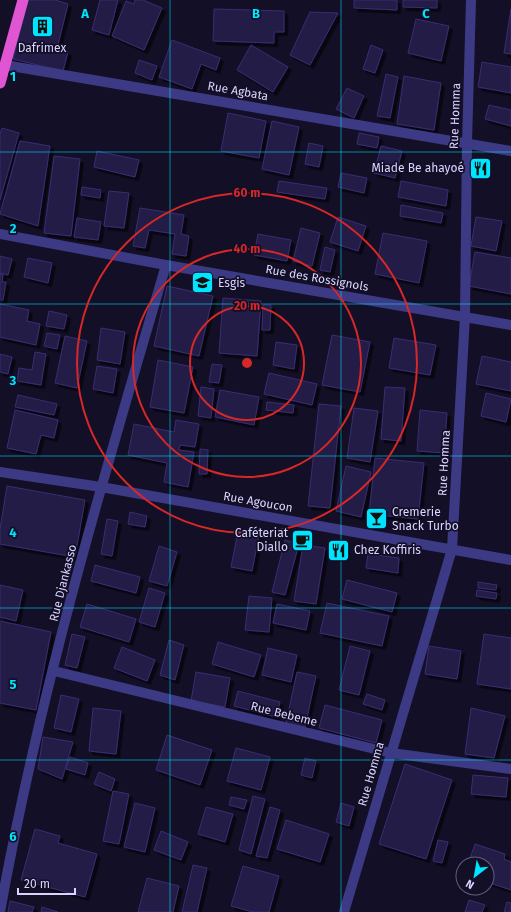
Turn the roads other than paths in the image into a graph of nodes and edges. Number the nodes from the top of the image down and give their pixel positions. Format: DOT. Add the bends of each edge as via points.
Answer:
graph roads {
  1 [pos="23,0"];
  2 [pos="471,0"];
  3 [pos="5,65"];
  4 [pos="0,82"];
  5 [pos="467,143"];
  6 [pos="511,151"];
  7 [pos="0,234"];
  8 [pos="166,265"];
  9 [pos="465,316"];
  10 [pos="511,325"];
  11 [pos="0,472"];
  12 [pos="101,487"];
  13 [pos="452,549"];
  14 [pos="511,560"];
  15 [pos="54,671"];
  16 [pos="391,754"];
  17 [pos="511,769"];
  18 [pos="0,912"];
  19 [pos="344,912"];
  1 -- 3 [label="highway"];
  2 -- 5 [label="street, Rue Homma"];
  3 -- 4 [label="highway"];
  3 -- 5 [label="street, Rue Agbata"];
  5 -- 6 [label="street, Rue Agbata"];
  5 -- 9 [label="street, Rue Homma"];
  7 -- 8 [label="street, Rue des Rossignols"];
  8 -- 9 [label="street, Rue des Rossignols"];
  8 -- 12 [label="street, Rue Djankasso"];
  9 -- 10 [label="street, Rue des Rossignols"];
  9 -- 13 [label="street, Rue Homma"];
  11 -- 12 [label="street, Rue Agoucon"];
  12 -- 13 [label="street, Rue Agoucon"];
  12 -- 15 [label="street, Rue Djankasso"];
  13 -- 14 [label="street, Rue Agoucon"];
  13 -- 16 [label="street, Rue Homma"];
  15 -- 16 [label="street, Rue Bebeme"];
  15 -- 18 [label="street, Rue Djankasso" via="15,828"];
  16 -- 17 [label="street, Rue Bebeme"];
  16 -- 19 [label="street, Rue Homma"];
}
